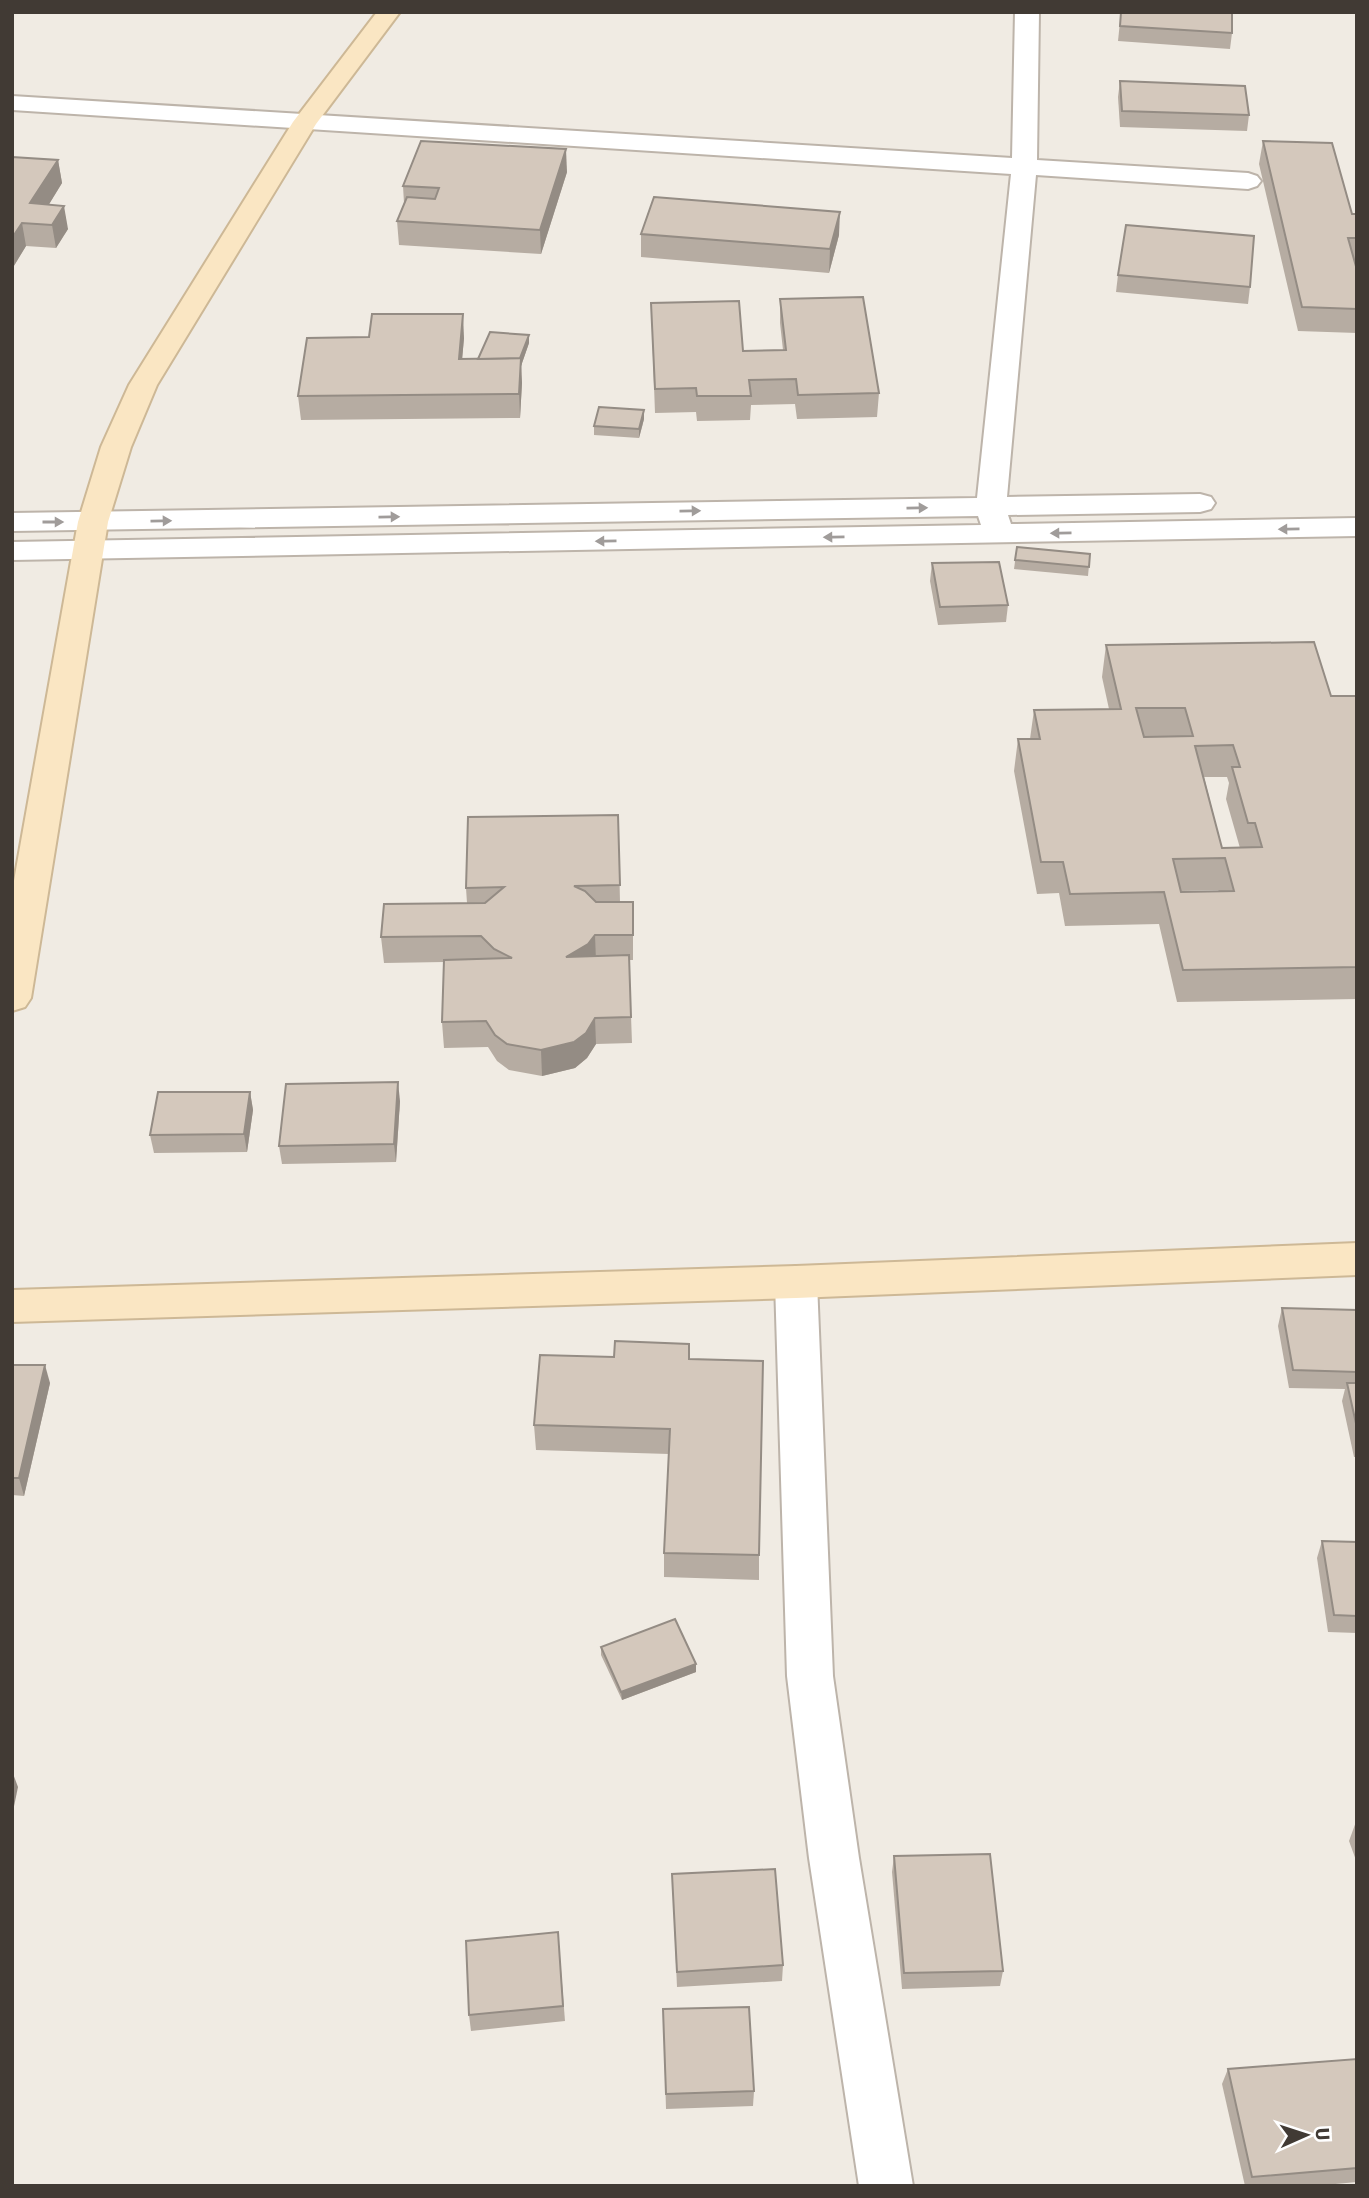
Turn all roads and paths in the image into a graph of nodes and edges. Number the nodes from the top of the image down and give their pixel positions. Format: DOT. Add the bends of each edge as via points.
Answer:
graph roads {
  1 [pos="389,12"];
  2 [pos="1027,12"];
  3 [pos="12,103"];
  4 [pos="305,122"];
  5 [pos="1024,169"];
  6 [pos="1248,181"];
  7 [pos="1357,501"];
  8 [pos="994,520"];
  9 [pos="12,522"];
  10 [pos="1357,527"];
  11 [pos="90,536"];
  12 [pos="12,551"];
  13 [pos="12,998"];
  14 [pos="1357,1259"];
  15 [pos="796,1282"];
  16 [pos="12,1306"];
  17 [pos="886,2186"];
  1 -- 4 [label="street"];
  2 -- 5 [label="street"];
  3 -- 4 [label="street"];
  4 -- 5 [label="street"];
  4 -- 11 [label="street" via="142,385 116,447"];
  5 -- 6 [label="street"];
  5 -- 8 [label="street"];
  7 -- 8 [label="street"];
  10 -- 8 [label="street, one-way"];
  8 -- 11 [label="street"];
  9 -- 11 [label="street, one-way"];
  11 -- 12 [label="street"];
  11 -- 13 [label="street"];
  14 -- 15 [label="street"];
  15 -- 16 [label="street"];
  15 -- 17 [label="street" via="810,1676"];
}
